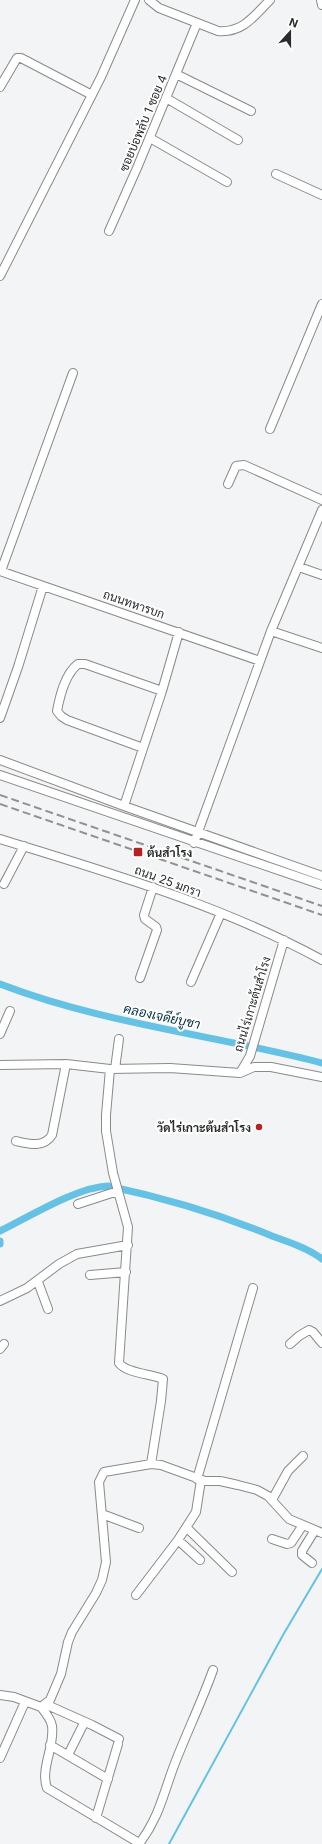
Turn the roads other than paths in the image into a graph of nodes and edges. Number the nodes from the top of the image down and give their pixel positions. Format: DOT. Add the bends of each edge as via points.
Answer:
graph roads {
  1 [pos="135,0"];
  2 [pos="149,0"];
  3 [pos="270,0"];
  4 [pos="321,0"];
  5 [pos="322,5"];
  6 [pos="197,23"];
  7 [pos="176,74"];
  8 [pos="0,87"];
  9 [pos="92,96"];
  10 [pos="166,98"];
  11 [pos="251,111"];
  12 [pos="150,138"];
  13 [pos="238,140"];
  14 [pos="276,174"];
  15 [pos="227,182"];
  16 [pos="322,195"];
  17 [pos="109,231"];
  18 [pos="0,276"];
  19 [pos="322,304"];
  20 [pos="73,373"];
  21 [pos="270,428"];
  22 [pos="228,484"];
  23 [pos="322,500"];
  24 [pos="322,510"];
  25 [pos="299,567"];
  26 [pos="0,571"];
  27 [pos="322,576"];
  28 [pos="43,586"];
  29 [pos="271,631"];
  30 [pos="179,632"];
  31 [pos="322,648"];
  32 [pos="260,661"];
  33 [pos="162,692"];
  34 [pos="0,718"];
  35 [pos="143,748"];
  36 [pos="0,760"];
  37 [pos="0,775"];
  38 [pos="124,806"];
  39 [pos="199,833"];
  40 [pos="0,839"];
  41 [pos="194,843"];
  42 [pos="24,846"];
  43 [pos="322,876"];
  44 [pos="4,884"];
  45 [pos="322,885"];
  46 [pos="152,887"];
  47 [pos="221,913"];
  48 [pos="284,940"];
  49 [pos="322,960"];
  50 [pos="140,978"];
  51 [pos="191,982"];
  52 [pos="10,1010"];
  53 [pos="0,1034"];
  54 [pos="119,1039"];
  55 [pos="66,1064"];
  56 [pos="0,1065"];
  57 [pos="113,1069"];
  58 [pos="240,1073"];
  59 [pos="322,1077"];
  60 [pos="16,1141"];
  61 [pos="117,1188"];
  62 [pos="78,1204"];
  63 [pos="128,1245"];
  64 [pos="126,1272"];
  65 [pos="90,1275"];
  66 [pos="38,1282"];
  67 [pos="253,1288"];
  68 [pos="0,1301"];
  69 [pos="48,1309"];
  70 [pos="322,1343"];
  71 [pos="290,1344"];
  72 [pos="303,1456"];
  73 [pos="151,1464"];
  74 [pos="199,1479"];
  75 [pos="272,1500"];
  76 [pos="102,1514"];
  77 [pos="303,1525"];
  78 [pos="139,1528"];
  79 [pos="187,1528"];
  80 [pos="319,1532"];
  81 [pos="272,1539"];
  82 [pos="178,1540"];
  83 [pos="200,1560"];
  84 [pos="312,1563"];
  85 [pos="232,1572"];
  86 [pos="136,1595"];
  87 [pos="212,1670"];
  88 [pos="0,1694"];
  89 [pos="25,1702"];
  90 [pos="43,1706"];
  91 [pos="83,1725"];
  92 [pos="50,1745"];
  93 [pos="68,1755"];
  94 [pos="0,1758"];
  95 [pos="108,1779"];
  96 [pos="96,1818"];
  97 [pos="139,1844"];
  1 -- 9 [label="street"];
  2 -- 6 [label="street" via="159,8"];
  3 -- 6 [label="street" via="239,29 218,31"];
  4 -- 5 [label="street"];
  6 -- 7 [label="street, ซอยบ่อพลับ 1 ซอย 4"];
  7 -- 10 [label="street, ซอยบ่อพลับ 1 ซอย 4"];
  7 -- 11 [label="street"];
  8 -- 9 [label="street" via="15,59 21,58"];
  9 -- 18 [label="street"];
  10 -- 12 [label="street, ซอยบ่อพลับ 1 ซอย 4"];
  10 -- 13 [label="street"];
  12 -- 15 [label="street"];
  12 -- 17 [label="street, ซอยบ่อพลับ 1 ซอย 4"];
  14 -- 16 [label="street"];
  19 -- 21 [label="street"];
  20 -- 26 [label="street"];
  22 -- 23 [label="street" via="236,466 244,465"];
  24 -- 25 [label="street"];
  25 -- 27 [label="street"];
  25 -- 29 [label="street"];
  26 -- 28 [label="street, ถนนทหารบก"];
  28 -- 30 [label="street, ถนนทหารบก"];
  28 -- 34 [label="street"];
  29 -- 31 [label="street"];
  29 -- 32 [label="street"];
  30 -- 32 [label="street, ถนนทหารบก"];
  30 -- 33 [label="street"];
  32 -- 39 [label="street"];
  33 -- 35 [label="street"];
  33 -- 35 [label="street" via="85,664 78,664 68,674 58,704 57,711 60,716"];
  35 -- 38 [label="street"];
  36 -- 38 [label="street"];
  37 -- 41 [label="street"];
  38 -- 39 [label="street"];
  39 -- 41 [label="street"];
  39 -- 43 [label="street"];
  40 -- 42 [label="street, ถนน 25 มกรา"];
  41 -- 45 [label="street"];
  42 -- 44 [label="street"];
  42 -- 46 [label="street, ถนน 25 มกรา"];
  46 -- 47 [label="street, ถนน 25 มกรา"];
  46 -- 50 [label="street" via="144,915 157,930"];
  47 -- 48 [label="street, ถนน 25 มกรา"];
  47 -- 51 [label="street"];
  48 -- 49 [label="street, ถนน 25 มกรา"];
  48 -- 58 [label="street, ถนนไร่เกาะต้นสำโรง" via="250,1056"];
  52 -- 53 [label="street"];
  54 -- 57 [label="street"];
  55 -- 56 [label="street"];
  55 -- 57 [label="street"];
  55 -- 60 [label="street" via="52,1135 45,1143"];
  57 -- 58 [label="street" via="170,1068"];
  57 -- 61 [label="street" via="106,1131"];
  58 -- 59 [label="street" via="254,1067 271,1067"];
  61 -- 62 [label="street"];
  61 -- 63 [label="street" via="126,1219"];
  63 -- 64 [label="street"];
  63 -- 66 [label="street" via="77,1254 59,1264"];
  64 -- 65 [label="street"];
  64 -- 73 [label="street" via="119,1363 128,1369 163,1379"];
  66 -- 68 [label="street"];
  66 -- 69 [label="street"];
  67 -- 74 [label="street"];
  70 -- 71 [label="street" via="309,1330"];
  72 -- 75 [label="street" via="288,1471"];
  73 -- 74 [label="street" via="161,1465"];
  73 -- 76 [label="street" via="104,1472 99,1482"];
  74 -- 75 [label="street" via="257,1490"];
  74 -- 79 [label="street" via="196,1512"];
  75 -- 77 [label="street" via="284,1515"];
  76 -- 78 [label="street"];
  76 -- 90 [label="street" via="106,1562 102,1580 72,1632 61,1674 50,1700"];
  77 -- 80 [label="street"];
  77 -- 81 [label="street" via="291,1543"];
  79 -- 82 [label="street"];
  79 -- 85 [label="street"];
  80 -- 84 [label="street" via="302,1551 302,1555"];
  82 -- 83 [label="street"];
  82 -- 86 [label="street"];
  87 -- 97 [label="street" via="158,1813"];
  88 -- 89 [label="street"];
  89 -- 90 [label="street"];
  89 -- 94 [label="street"];
  90 -- 92 [label="street" via="52,1724"];
  90 -- 95 [label="street" via="92,1725 119,1742"];
  91 -- 93 [label="street"];
  92 -- 93 [label="street"];
  92 -- 96 [label="street" via="47,1788"];
  93 -- 95 [label="street"];
  95 -- 96 [label="street"];
  96 -- 97 [label="street"];
}
